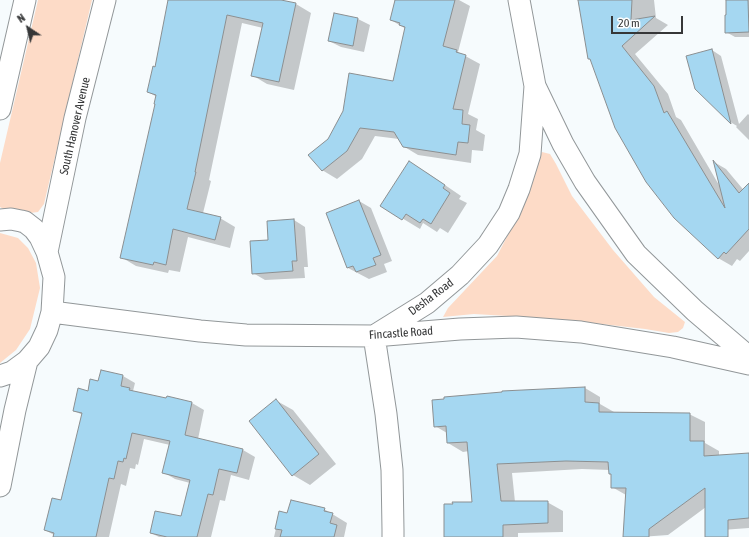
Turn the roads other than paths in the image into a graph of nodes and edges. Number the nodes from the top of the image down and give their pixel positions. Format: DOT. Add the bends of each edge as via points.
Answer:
graph roads {
  1 [pos="26,0"];
  2 [pos="105,0"];
  3 [pos="519,0"];
  4 [pos="535,86"];
  5 [pos="0,109"];
  6 [pos="0,220"];
  7 [pos="47,252"];
  8 [pos="52,312"];
  9 [pos="374,336"];
  10 [pos="749,357"];
  11 [pos="27,361"];
  12 [pos="749,364"];
  13 [pos="0,376"];
  14 [pos="0,486"];
  15 [pos="393,537"];
  1 -- 5 [label="street"];
  2 -- 7 [label="street, South Hanover Avenue" via="75,118"];
  3 -- 4 [label="street, Desha Road"];
  4 -- 9 [label="street, Desha Road" via="530,154 520,190 509,213 488,245 460,275 427,303"];
  4 -- 10 [label="street, Desha Road" via="585,182 636,254 694,311"];
  6 -- 7 [label="street, South Hanover Avenue" via="10,218 25,222 40,237"];
  7 -- 8 [label="street, South Hanover Avenue" via="54,277"];
  8 -- 9 [label="street, Fincastle Road" via="246,335"];
  8 -- 11 [label="street, South Hanover Avenue" via="39,347"];
  9 -- 12 [label="street, Fincastle Road" via="516,327 581,332 673,347"];
  9 -- 15 [label="street" via="391,462"];
  11 -- 13 [label="street, South Hanover Avenue" via="12,372"];
  11 -- 14 [label="street, South Hanover Avenue"];
}
